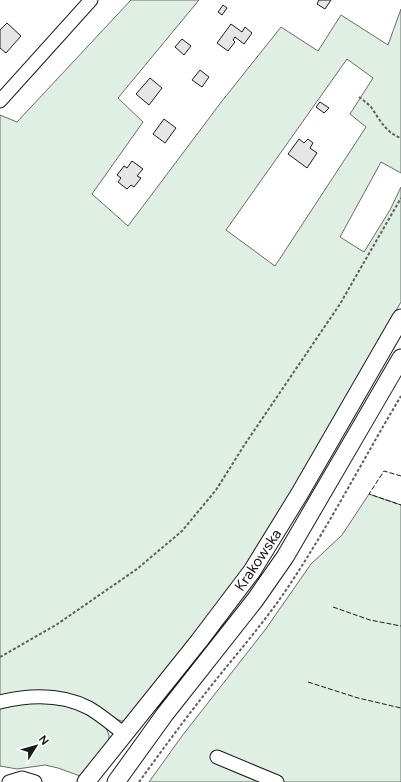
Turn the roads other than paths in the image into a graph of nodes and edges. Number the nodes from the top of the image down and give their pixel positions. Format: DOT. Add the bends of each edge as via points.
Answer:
graph roads {
  1 [pos="91,0"];
  2 [pos="0,102"];
  3 [pos="401,318"];
  4 [pos="401,358"];
  5 [pos="0,702"];
  6 [pos="124,734"];
  7 [pos="217,757"];
  8 [pos="9,782"];
  9 [pos="35,782"];
  10 [pos="86,782"];
  11 [pos="116,782"];
  12 [pos="277,782"];
  1 -- 2 [label="street"];
  3 -- 6 [label="main road, Krakowska" via="252,571"];
  4 -- 11 [label="main road, Krakowska" via="281,563"];
  5 -- 6 [label="street" via="34,697 63,699 88,708"];
  6 -- 10 [label="main road, Krakowska"];
  7 -- 12 [label="street"];
  8 -- 9 [label="street" via="22,778"];
}
